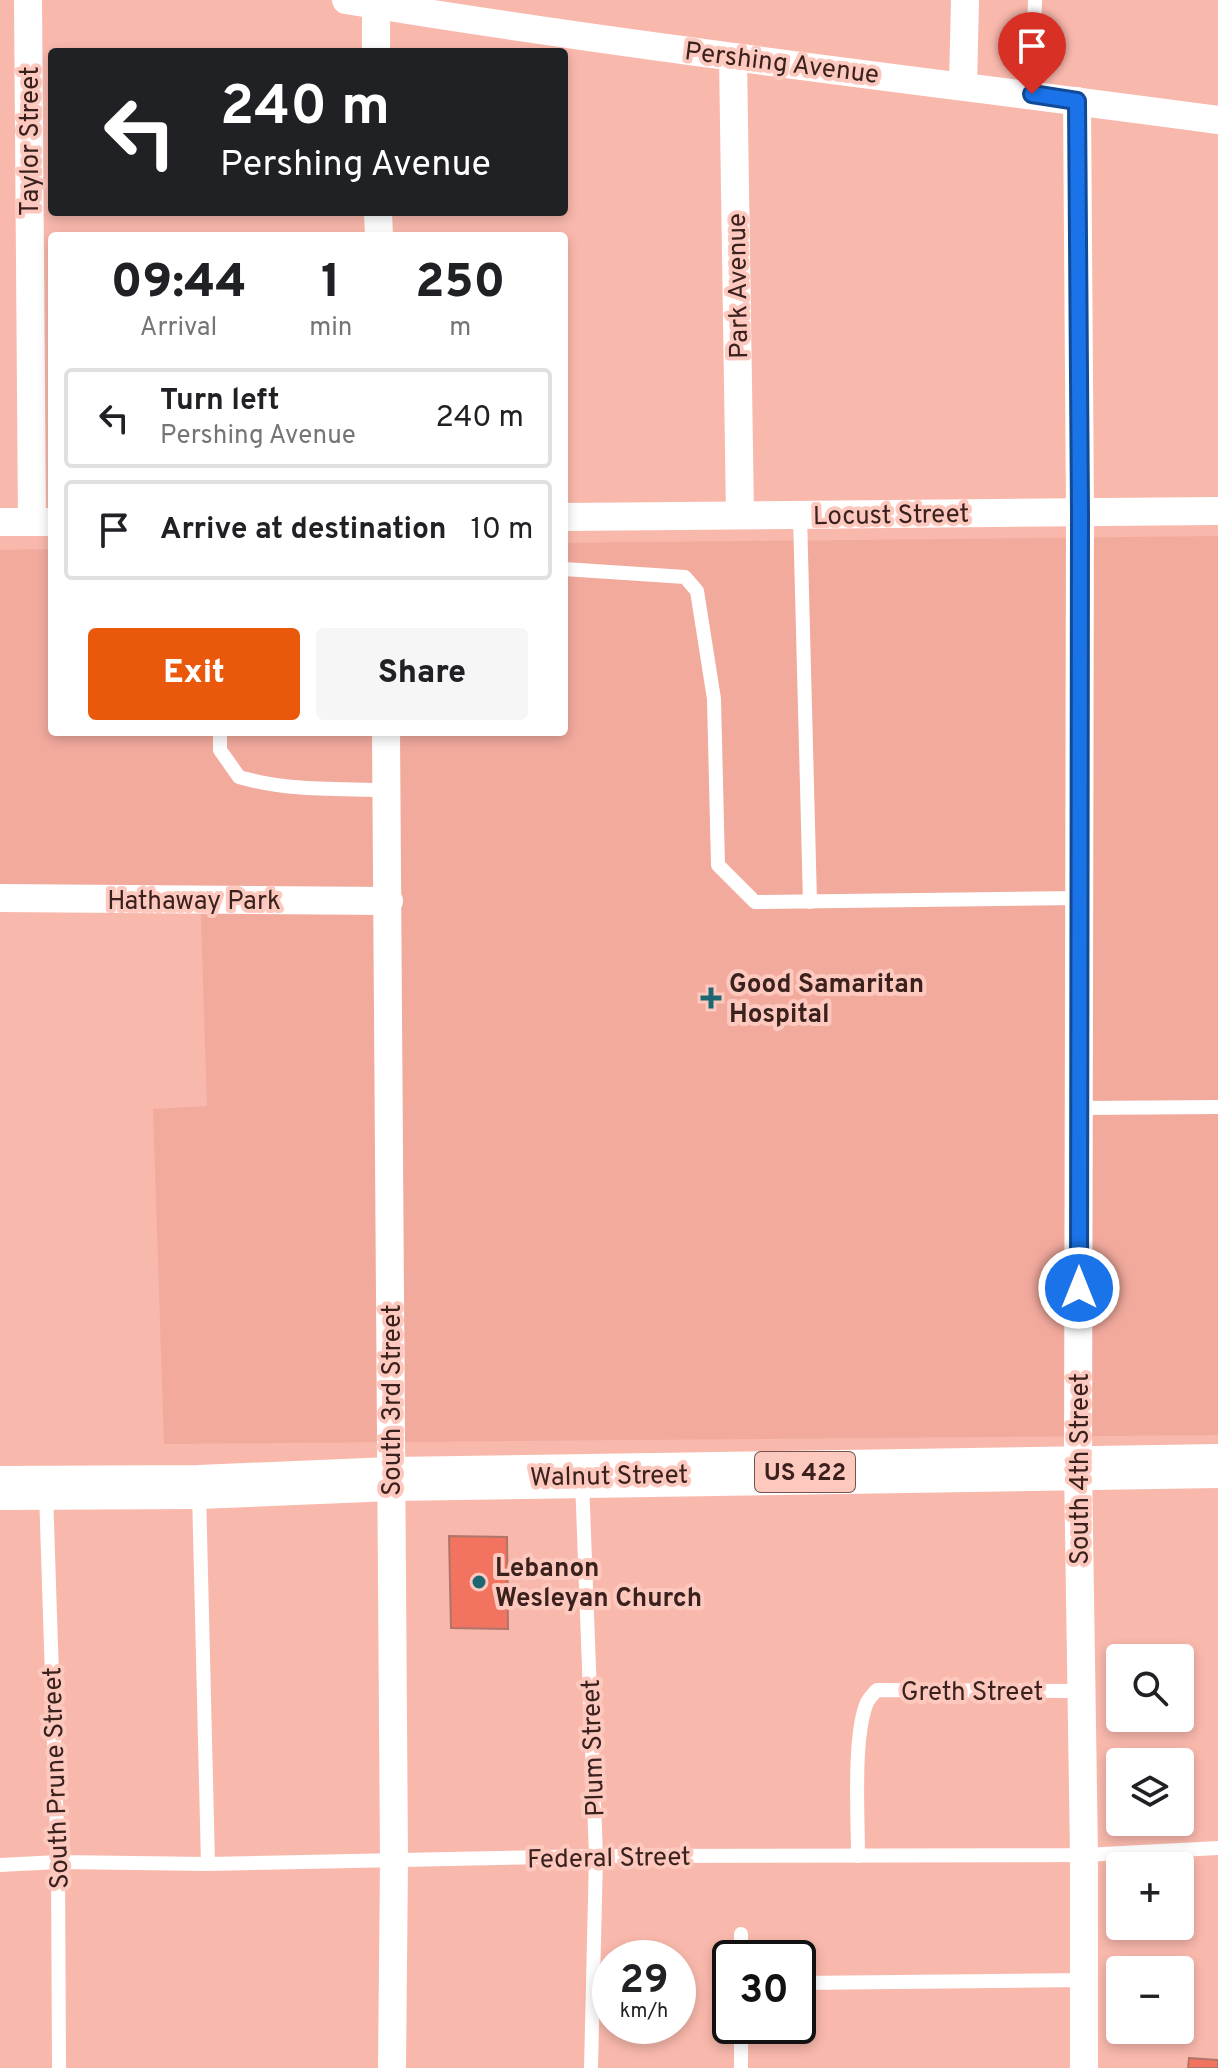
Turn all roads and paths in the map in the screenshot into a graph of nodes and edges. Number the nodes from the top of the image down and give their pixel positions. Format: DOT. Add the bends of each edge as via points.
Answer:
graph roads {
  1 [pos="28,0"];
  2 [pos="346,0"];
  3 [pos="965,0"];
  4 [pos="1035,0"];
  5 [pos="376,2"];
  6 [pos="376,48"];
  7 [pos="733,57"];
  8 [pos="963,86"];
  9 [pos="1032,94"];
  10 [pos="1077,101"];
  11 [pos="1218,120"];
  12 [pos="1218,511"];
  13 [pos="1080,512"];
  14 [pos="740,515"];
  15 [pos="800,515"];
  16 [pos="568,517"];
  17 [pos="0,522"];
  18 [pos="42,522"];
  19 [pos="568,569"];
  20 [pos="220,736"];
  21 [pos="386,736"];
  22 [pos="387,790"];
  23 [pos="0,898"];
  24 [pos="1079,898"];
  25 [pos="389,901"];
  26 [pos="810,902"];
  27 [pos="1218,1107"];
  28 [pos="1080,1108"];
  29 [pos="1218,1466"];
  30 [pos="1078,1467"];
  31 [pos="582,1476"];
  32 [pos="391,1479"];
  33 [pos="46,1487"];
  34 [pos="199,1487"];
  35 [pos="0,1488"];
  36 [pos="1082,1691"];
  37 [pos="1218,1848"];
  38 [pos="1084,1855"];
  39 [pos="596,1856"];
  40 [pos="858,1856"];
  41 [pos="394,1861"];
  42 [pos="58,1862"];
  43 [pos="208,1864"];
  44 [pos="0,1865"];
  45 [pos="741,1934"];
  46 [pos="741,1940"];
  47 [pos="1085,1980"];
  48 [pos="816,1983"];
  49 [pos="741,2044"];
  50 [pos="59,2068"];
  51 [pos="392,2068"];
  52 [pos="591,2068"];
  53 [pos="741,2068"];
  54 [pos="1084,2068"];
  1 -- 18 [label="street, Taylor Street"];
  2 -- 5 [label="street, Pershing Avenue"];
  3 -- 8 [label="street"];
  4 -- 9 [label="lane"];
  5 -- 6 [label="street"];
  5 -- 7 [label="street, Pershing Avenue"];
  7 -- 8 [label="street, Pershing Avenue"];
  7 -- 14 [label="street, Park Avenue"];
  8 -- 9 [label="street, Pershing Avenue"];
  9 -- 10 [label="street, Pershing Avenue"];
  10 -- 11 [label="street, Pershing Avenue"];
  10 -- 13 [label="street, South 4th Street"];
  12 -- 13 [label="street, Locust Street"];
  13 -- 15 [label="street, Locust Street"];
  13 -- 24 [label="street, South 4th Street"];
  14 -- 15 [label="street, Locust Street"];
  14 -- 16 [label="street, Locust Street"];
  15 -- 26 [label="lane"];
  17 -- 18 [label="street"];
  19 -- 26 [label="lane" via="685,577 697,591 714,699 718,865 755,902"];
  20 -- 22 [label="lane" via="220,750 239,777 262,784"];
  21 -- 22 [label="street, South 3rd Street"];
  22 -- 25 [label="street, South 3rd Street"];
  23 -- 25 [label="street, Hathaway Park"];
  24 -- 26 [label="lane"];
  24 -- 28 [label="street, South 4th Street"];
  25 -- 32 [label="street, South 3rd Street"];
  27 -- 28 [label="lane"];
  28 -- 30 [label="street, South 4th Street"];
  29 -- 30 [label="highway, Walnut Street / US 422"];
  30 -- 31 [label="highway, Walnut Street / US 422"];
  30 -- 36 [label="street, South 4th Street"];
  31 -- 32 [label="highway, Walnut Street / US 422"];
  31 -- 39 [label="lane, Plum Street"];
  32 -- 34 [label="highway, Walnut Street / US 422"];
  32 -- 41 [label="street, South 3rd Street"];
  33 -- 34 [label="highway, Walnut Street / US 422"];
  33 -- 35 [label="highway, Walnut Street / US 422"];
  33 -- 42 [label="lane, South Prune Street"];
  34 -- 43 [label="lane"];
  36 -- 38 [label="street, South 4th Street"];
  36 -- 40 [label="lane, Greth Street" via="877,1690 867,1701 859,1758"];
  37 -- 38 [label="lane, Federal Street"];
  38 -- 40 [label="lane, Federal Street"];
  38 -- 47 [label="street, South 4th Street"];
  39 -- 40 [label="lane, Federal Street"];
  39 -- 41 [label="lane, Federal Street"];
  39 -- 52 [label="lane, Plum Street"];
  41 -- 43 [label="lane, Federal Street"];
  41 -- 51 [label="street, South 3rd Street"];
  42 -- 43 [label="lane, Federal Street"];
  42 -- 44 [label="lane, Federal Street"];
  42 -- 50 [label="lane, South Prune Street"];
  45 -- 46 [label="lane"];
  47 -- 48 [label="lane"];
  47 -- 54 [label="street, South 4th Street"];
  49 -- 53 [label="lane"];
}
